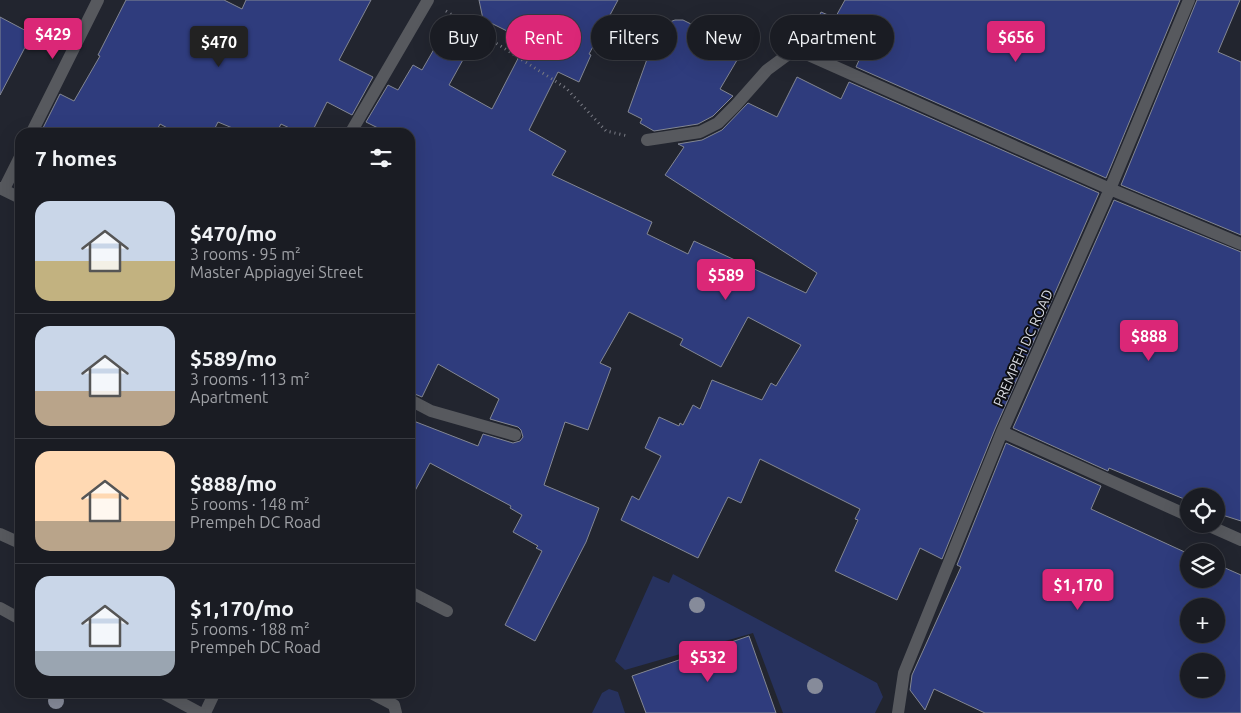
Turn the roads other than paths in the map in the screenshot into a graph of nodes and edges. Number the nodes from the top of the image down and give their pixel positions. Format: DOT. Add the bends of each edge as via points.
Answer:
graph roads {
  1 [pos="98,0"];
  2 [pos="428,0"];
  3 [pos="1189,0"];
  4 [pos="34,128"];
  5 [pos="353,128"];
  6 [pos="647,140"];
  7 [pos="15,166"];
  8 [pos="2,188"];
  9 [pos="1110,189"];
  10 [pos="15,195"];
  11 [pos="1241,244"];
  12 [pos="415,403"];
  13 [pos="1002,432"];
  14 [pos="515,435"];
  15 [pos="1180,512"];
  16 [pos="1225,533"];
  17 [pos="0,534"];
  18 [pos="1241,540"];
  19 [pos="15,541"];
  20 [pos="415,595"];
  21 [pos="0,608"];
  22 [pos="447,611"];
  23 [pos="15,616"];
  24 [pos="171,698"];
  25 [pos="212,698"];
  26 [pos="381,698"];
  27 [pos="200,713"];
  28 [pos="205,713"];
  29 [pos="396,713"];
  30 [pos="898,713"];
  1 -- 4 [label="street"];
  2 -- 5 [label="street"];
  3 -- 9 [label="street, PREMPEH DC ROAD"];
  6 -- 9 [label="street" via="700,132 718,123 768,70 790,53 804,53"];
  7 -- 8 [label="street"];
  8 -- 10 [label="street"];
  9 -- 11 [label="street"];
  9 -- 13 [label="street, PREMPEH DC ROAD"];
  12 -- 14 [label="street" via="431,411"];
  13 -- 15 [label="street"];
  13 -- 30 [label="street, PREMPEH DC ROAD" via="904,673"];
  16 -- 18 [label="street"];
  17 -- 19 [label="street"];
  20 -- 22 [label="street"];
  21 -- 23 [label="street"];
  24 -- 27 [label="street"];
  25 -- 28 [label="street"];
  26 -- 29 [label="street" via="394,705"];
}
